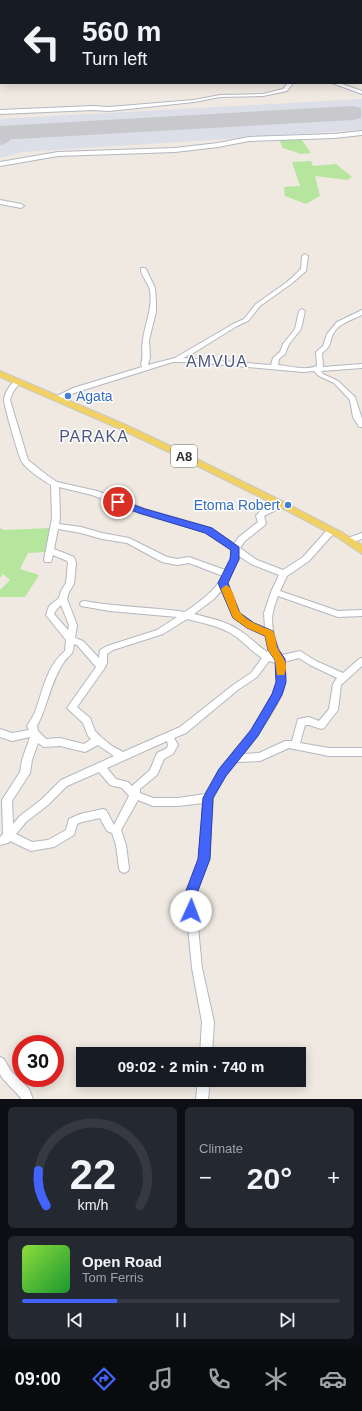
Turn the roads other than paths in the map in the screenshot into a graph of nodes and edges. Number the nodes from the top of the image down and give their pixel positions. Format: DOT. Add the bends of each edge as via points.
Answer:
graph roads {
  1 [pos="290,84"];
  2 [pos="337,84"];
  3 [pos="362,93"];
  4 [pos="0,112"];
  5 [pos="362,133"];
  6 [pos="0,164"];
  7 [pos="0,202"];
  8 [pos="21,206"];
  9 [pos="304,256"];
  10 [pos="143,269"];
  11 [pos="302,311"];
  12 [pos="362,312"];
  13 [pos="173,360"];
  14 [pos="362,366"];
  15 [pos="274,367"];
  16 [pos="146,369"];
  17 [pos="316,369"];
  18 [pos="0,375"];
  19 [pos="18,381"];
  20 [pos="56,398"];
  21 [pos="362,425"];
  22 [pos="55,484"];
  23 [pos="281,504"];
  24 [pos="54,526"];
  25 [pos="331,531"];
  26 [pos="362,536"];
  27 [pos="348,541"];
  28 [pos="235,549"];
  29 [pos="50,550"];
  30 [pos="362,550"];
  31 [pos="48,560"];
  32 [pos="227,574"];
  33 [pos="284,574"];
  34 [pos="223,583"];
  35 [pos="275,592"];
  36 [pos="63,599"];
  37 [pos="84,604"];
  38 [pos="362,613"];
  39 [pos="186,616"];
  40 [pos="270,634"];
  41 [pos="71,640"];
  42 [pos="270,654"];
  43 [pos="280,659"];
  44 [pos="362,661"];
  45 [pos="101,667"];
  46 [pos="343,677"];
  47 [pos="0,733"];
  48 [pos="34,733"];
  49 [pos="169,736"];
  50 [pos="98,740"];
  51 [pos="295,746"];
  52 [pos="362,752"];
  53 [pos="122,756"];
  54 [pos="234,758"];
  55 [pos="100,766"];
  56 [pos="134,795"];
  57 [pos="208,798"];
  58 [pos="116,830"];
  59 [pos="4,838"];
  60 [pos="124,868"];
  61 [pos="206,1047"];
  62 [pos="0,1063"];
  63 [pos="203,1087"];
  64 [pos="27,1099"];
  65 [pos="202,1099"];
  1 -- 4 [label="street" via="285,90 263,95 220,96 109,109"];
  2 -- 3 [label="street"];
  5 -- 6 [label="street" via="249,140 152,152 61,153"];
  7 -- 8 [label="street"];
  9 -- 13 [label="street" via="304,270 258,305 246,320"];
  10 -- 16 [label="street" via="153,294 152,316 145,337"];
  11 -- 15 [label="street" via="298,329 286,344 283,353 276,358"];
  12 -- 17 [label="street" via="337,325 330,334 326,347 319,352 320,366"];
  13 -- 15 [label="street" via="189,359"];
  13 -- 16 [label="street"];
  14 -- 17 [label="street"];
  15 -- 17 [label="street"];
  16 -- 20 [label="street"];
  17 -- 21 [label="street" via="324,377 334,381 353,399 357,417"];
  18 -- 19 [label="main road, A8"];
  19 -- 20 [label="main road, A8"];
  19 -- 22 [label="street" via="8,395 8,400 21,452 33,469"];
  20 -- 23 [label="main road, A8" via="147,438"];
  22 -- 24 [label="street"];
  22 -- 28 [label="street" via="94,493 142,511 208,530"];
  23 -- 25 [label="main road, A8"];
  23 -- 28 [label="street" via="262,514 262,523 242,538"];
  24 -- 29 [label="street"];
  24 -- 32 [label="street" via="129,541 165,560 190,560"];
  25 -- 27 [label="main road, A8"];
  25 -- 33 [label="street" via="306,559"];
  26 -- 27 [label="street"];
  27 -- 30 [label="main road, A8"];
  28 -- 32 [label="street" via="235,559"];
  28 -- 33 [label="street" via="254,562"];
  29 -- 31 [label="street"];
  29 -- 36 [label="street" via="71,559 70,584"];
  32 -- 34 [label="street"];
  33 -- 35 [label="street"];
  34 -- 39 [label="street"];
  34 -- 40 [label="street" via="236,615"];
  35 -- 38 [label="street" via="338,614"];
  35 -- 40 [label="street" via="268,613"];
  36 -- 41 [label="street" via="73,624"];
  36 -- 41 [label="street" via="52,608 50,615"];
  37 -- 39 [label="street"];
  39 -- 42 [label="street" via="221,625"];
  39 -- 45 [label="street" via="160,632 103,652"];
  40 -- 42 [label="street"];
  41 -- 45 [label="street" via="80,643"];
  41 -- 48 [label="street" via="69,652 61,659 49,681 39,714 32,726"];
  42 -- 43 [label="street"];
  42 -- 49 [label="street" via="254,675 183,730"];
  43 -- 46 [label="street" via="300,654"];
  43 -- 54 [label="street" via="281,682 277,695 254,733"];
  44 -- 46 [label="street"];
  45 -- 50 [label="street" via="72,708 87,721 91,732"];
  46 -- 51 [label="street" via="337,684 333,710 321,725 309,721 301,722"];
  47 -- 48 [label="street" via="12,737"];
  48 -- 50 [label="street" via="44,743 60,742 85,748"];
  48 -- 59 [label="street" via="25,773 7,800"];
  49 -- 53 [label="street"];
  49 -- 56 [label="street" via="173,745 170,751 160,756 154,772 136,787"];
  50 -- 53 [label="street"];
  51 -- 52 [label="street" via="329,752"];
  51 -- 54 [label="street" via="288,744 260,757"];
  53 -- 55 [label="street"];
  54 -- 57 [label="street"];
  55 -- 56 [label="street" via="113,782 125,785"];
  55 -- 59 [label="street" via="64,783"];
  56 -- 57 [label="street" via="153,802"];
  56 -- 58 [label="street"];
  57 -- 61 [label="street" via="204,859 190,896 197,968 208,1022"];
  58 -- 59 [label="street" via="110,828 103,812 72,822 71,832 50,844 31,847"];
  58 -- 60 [label="street"];
  62 -- 64 [label="street"];
  63 -- 65 [label="street"];
}
